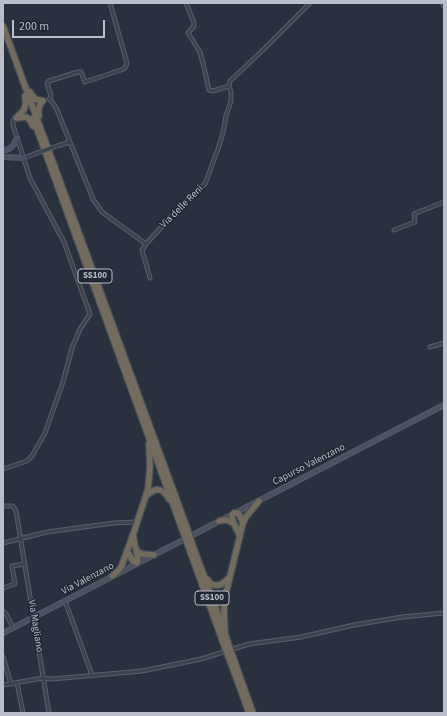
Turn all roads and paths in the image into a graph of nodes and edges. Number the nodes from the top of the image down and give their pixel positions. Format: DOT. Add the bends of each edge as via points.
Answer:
graph roads {
  1 [pos="110,3"];
  2 [pos="186,3"];
  3 [pos="310,3"];
  4 [pos="442,3"];
  5 [pos="444,6"];
  6 [pos="3,26"];
  7 [pos="3,33"];
  8 [pos="25,85"];
  9 [pos="228,86"];
  10 [pos="25,96"];
  11 [pos="46,100"];
  12 [pos="16,118"];
  13 [pos="41,130"];
  14 [pos="16,138"];
  15 [pos="40,138"];
  16 [pos="70,142"];
  17 [pos="3,151"];
  18 [pos="3,157"];
  19 [pos="24,158"];
  20 [pos="444,202"];
  21 [pos="394,230"];
  22 [pos="146,244"];
  23 [pos="150,278"];
  24 [pos="444,343"];
  25 [pos="430,347"];
  26 [pos="444,404"];
  27 [pos="148,436"];
  28 [pos="3,469"];
  29 [pos="146,496"];
  30 [pos="259,501"];
  31 [pos="3,506"];
  32 [pos="234,513"];
  33 [pos="178,519"];
  34 [pos="219,521"];
  35 [pos="138,522"];
  36 [pos="233,523"];
  37 [pos="243,523"];
  38 [pos="184,528"];
  39 [pos="133,535"];
  40 [pos="240,537"];
  41 [pos="21,539"];
  42 [pos="181,541"];
  43 [pos="3,543"];
  44 [pos="127,551"];
  45 [pos="137,551"];
  46 [pos="193,551"];
  47 [pos="154,555"];
  48 [pos="137,563"];
  49 [pos="25,564"];
  50 [pos="112,576"];
  51 [pos="229,578"];
  52 [pos="3,588"];
  53 [pos="65,601"];
  54 [pos="3,611"];
  55 [pos="444,613"];
  56 [pos="34,618"];
  57 [pos="13,628"];
  58 [pos="3,633"];
  59 [pos="226,633"];
  60 [pos="227,647"];
  61 [pos="3,657"];
  62 [pos="231,658"];
  63 [pos="92,675"];
  64 [pos="43,678"];
  65 [pos="17,682"];
  66 [pos="10,684"];
  67 [pos="3,685"];
  68 [pos="23,713"];
  69 [pos="49,713"];
  70 [pos="249,713"];
  71 [pos="253,713"];
  1 -- 11 [label="street" via="126,66 124,69 85,82 81,72 49,81 47,83 51,96"];
  2 -- 9 [label="street" via="194,23 188,34 200,52 209,90 213,92"];
  3 -- 9 [label="street" via="230,81"];
  4 -- 5 [label="street"];
  6 -- 8 [label="highway, SS100"];
  7 -- 10 [label="highway, SS100"];
  8 -- 11 [label="highway, SS100" via="35,98"];
  8 -- 13 [label="highway, SS100"];
  9 -- 22 [label="street, Via delle Reni" via="231,101 221,141 205,184 174,212"];
  10 -- 12 [label="highway" via="25,109"];
  10 -- 15 [label="highway, SS100"];
  11 -- 13 [label="highway, SS100" via="38,109"];
  11 -- 16 [label="street" via="54,103"];
  12 -- 14 [label="street" via="13,120"];
  12 -- 15 [label="highway, SS100" via="26,116"];
  13 -- 38 [label="highway, SS100"];
  14 -- 17 [label="street" via="14,145"];
  14 -- 19 [label="street"];
  15 -- 27 [label="highway, SS100"];
  16 -- 19 [label="street, bridge"];
  16 -- 22 [label="street" via="93,199 102,212"];
  18 -- 19 [label="street"];
  19 -- 28 [label="street" via="30,178 64,242 90,314 72,348 45,433 30,458"];
  20 -- 21 [label="street" via="414,214 415,222"];
  22 -- 23 [label="street" via="142,250"];
  24 -- 25 [label="street"];
  26 -- 30 [label="street, Capurso Valenzano"];
  27 -- 29 [label="highway, SS100" via="150,467"];
  27 -- 33 [label="highway, SS100"];
  29 -- 33 [label="highway" via="156,489 164,491"];
  29 -- 35 [label="highway, SS100"];
  30 -- 32 [label="street, Capurso Valenzano"];
  30 -- 37 [label="highway, SS100"];
  31 -- 41 [label="street, Via Magliano" via="14,506"];
  32 -- 34 [label="street, Capurso Valenzano"];
  32 -- 36 [label="highway"];
  32 -- 37 [label="highway" via="238,513"];
  33 -- 38 [label="highway, SS100"];
  34 -- 36 [label="highway" via="224,519"];
  34 -- 42 [label="street, Capurso Valenzano"];
  35 -- 39 [label="highway, SS100"];
  35 -- 41 [label="street" via="47,532"];
  36 -- 40 [label="highway"];
  37 -- 40 [label="highway, SS100"];
  38 -- 46 [label="highway, SS100, bridge"];
  39 -- 44 [label="highway, SS100"];
  39 -- 45 [label="highway"];
  40 -- 51 [label="highway, SS100"];
  41 -- 43 [label="street"];
  41 -- 49 [label="street, Via Magliano"];
  42 -- 47 [label="street, Via Valenzano"];
  44 -- 48 [label="highway"];
  44 -- 50 [label="highway, SS100" via="122,565"];
  45 -- 47 [label="highway"];
  45 -- 48 [label="highway"];
  46 -- 51 [label="highway, SS100" via="211,584 222,585"];
  46 -- 59 [label="highway, SS100"];
  46 -- 60 [label="highway, SS100"];
  47 -- 48 [label="street, Via Valenzano"];
  48 -- 50 [label="street, Via Valenzano"];
  49 -- 52 [label="street" via="12,566 15,584"];
  49 -- 56 [label="street, Via Magliano"];
  50 -- 53 [label="street, Via Valenzano"];
  51 -- 59 [label="highway, SS100" via="224,609"];
  53 -- 56 [label="street, Via Valenzano"];
  53 -- 63 [label="street"];
  54 -- 57 [label="street"];
  55 -- 63 [label="street" via="402,617 301,637 249,644 160,668"];
  56 -- 57 [label="street, Via Valenzano"];
  56 -- 64 [label="street, Via Magliano"];
  57 -- 58 [label="street, Via Valenzano"];
  59 -- 60 [label="highway, SS100"];
  60 -- 62 [label="highway, SS100, bridge"];
  61 -- 66 [label="street"];
  62 -- 70 [label="highway, SS100"];
  62 -- 71 [label="highway, SS100"];
  63 -- 64 [label="street"];
  64 -- 65 [label="street"];
  64 -- 69 [label="street, Via Magliano"];
  65 -- 66 [label="street"];
  65 -- 68 [label="street"];
  66 -- 67 [label="street"];
}
